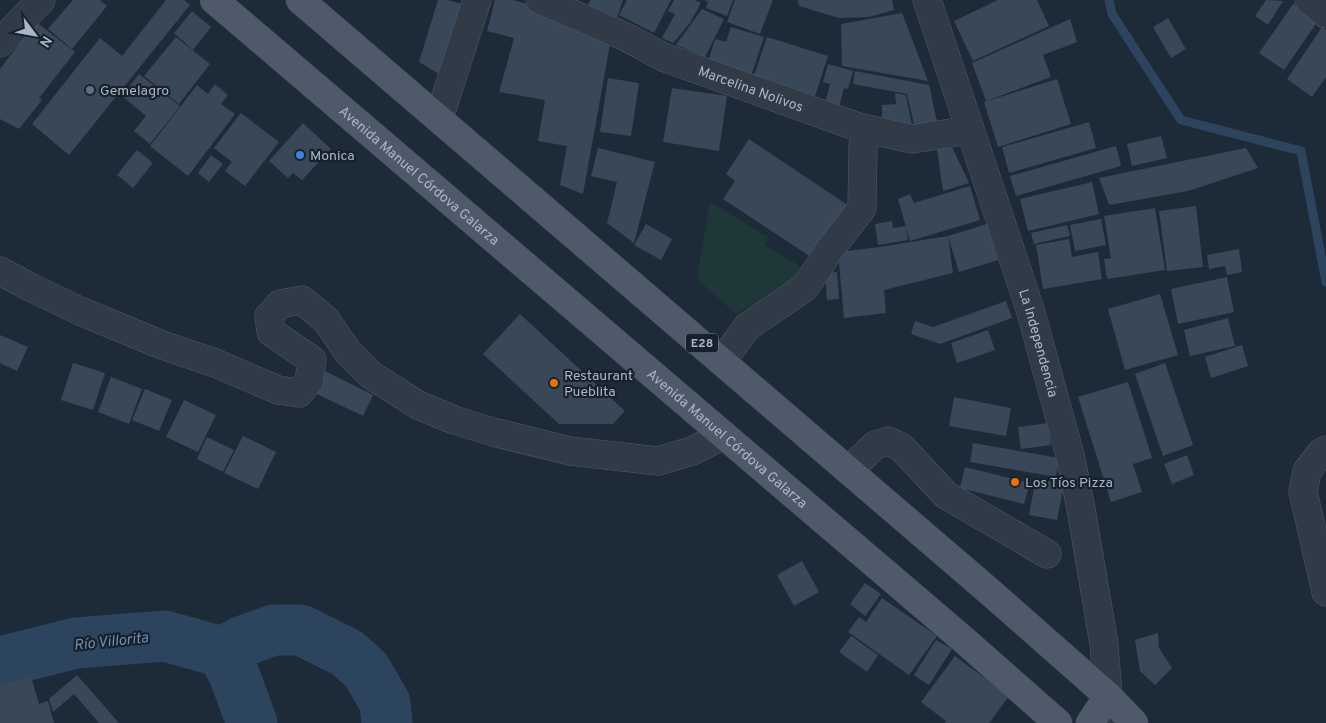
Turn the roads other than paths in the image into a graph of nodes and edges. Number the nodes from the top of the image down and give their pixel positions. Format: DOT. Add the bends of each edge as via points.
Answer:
graph roads {
  1 [pos="214,0"];
  2 [pos="300,0"];
  3 [pos="477,0"];
  4 [pos="540,0"];
  5 [pos="927,0"];
  6 [pos="1309,0"];
  7 [pos="38,1"];
  8 [pos="1326,14"];
  9 [pos="0,43"];
  10 [pos="439,118"];
  11 [pos="970,130"];
  12 [pos="863,146"];
  13 [pos="0,271"];
  14 [pos="722,361"];
  15 [pos="724,435"];
  16 [pos="1324,452"];
  17 [pos="849,470"];
  18 [pos="1047,554"];
  19 [pos="1326,592"];
  20 [pos="1104,693"];
  21 [pos="1058,723"];
  22 [pos="1090,723"];
  23 [pos="1115,723"];
  24 [pos="1134,723"];
  1 -- 15 [label="main road, Avenida Manuel Córdova Galarza"];
  2 -- 10 [label="main road, E28"];
  3 -- 10 [label="street"];
  4 -- 11 [label="street, Marcelina Nolivos" via="664,57 858,127 912,139"];
  5 -- 11 [label="street, La Independencia"];
  6 -- 8 [label="street"];
  7 -- 9 [label="street"];
  10 -- 14 [label="main road, E28"];
  11 -- 20 [label="street, La Independencia" via="1030,309 1070,455 1104,644"];
  12 -- 14 [label="street" via="862,208 804,288 747,327"];
  13 -- 15 [label="street" via="80,312 278,390 298,393 309,381 312,360 271,332 269,316 280,304 302,300 326,320 348,352 371,375 418,406 454,420 570,451 658,461 692,451"];
  14 -- 17 [label="main road, E28"];
  15 -- 21 [label="main road, Avenida Manuel Córdova Galarza"];
  16 -- 19 [label="street" via="1307,471 1304,492"];
  17 -- 18 [label="street" via="875,445 888,441 902,447 946,495"];
  17 -- 20 [label="main road, E28"];
  20 -- 22 [label="main road"];
  20 -- 23 [label="street, La Independencia"];
  20 -- 24 [label="main road, E28"];
}
